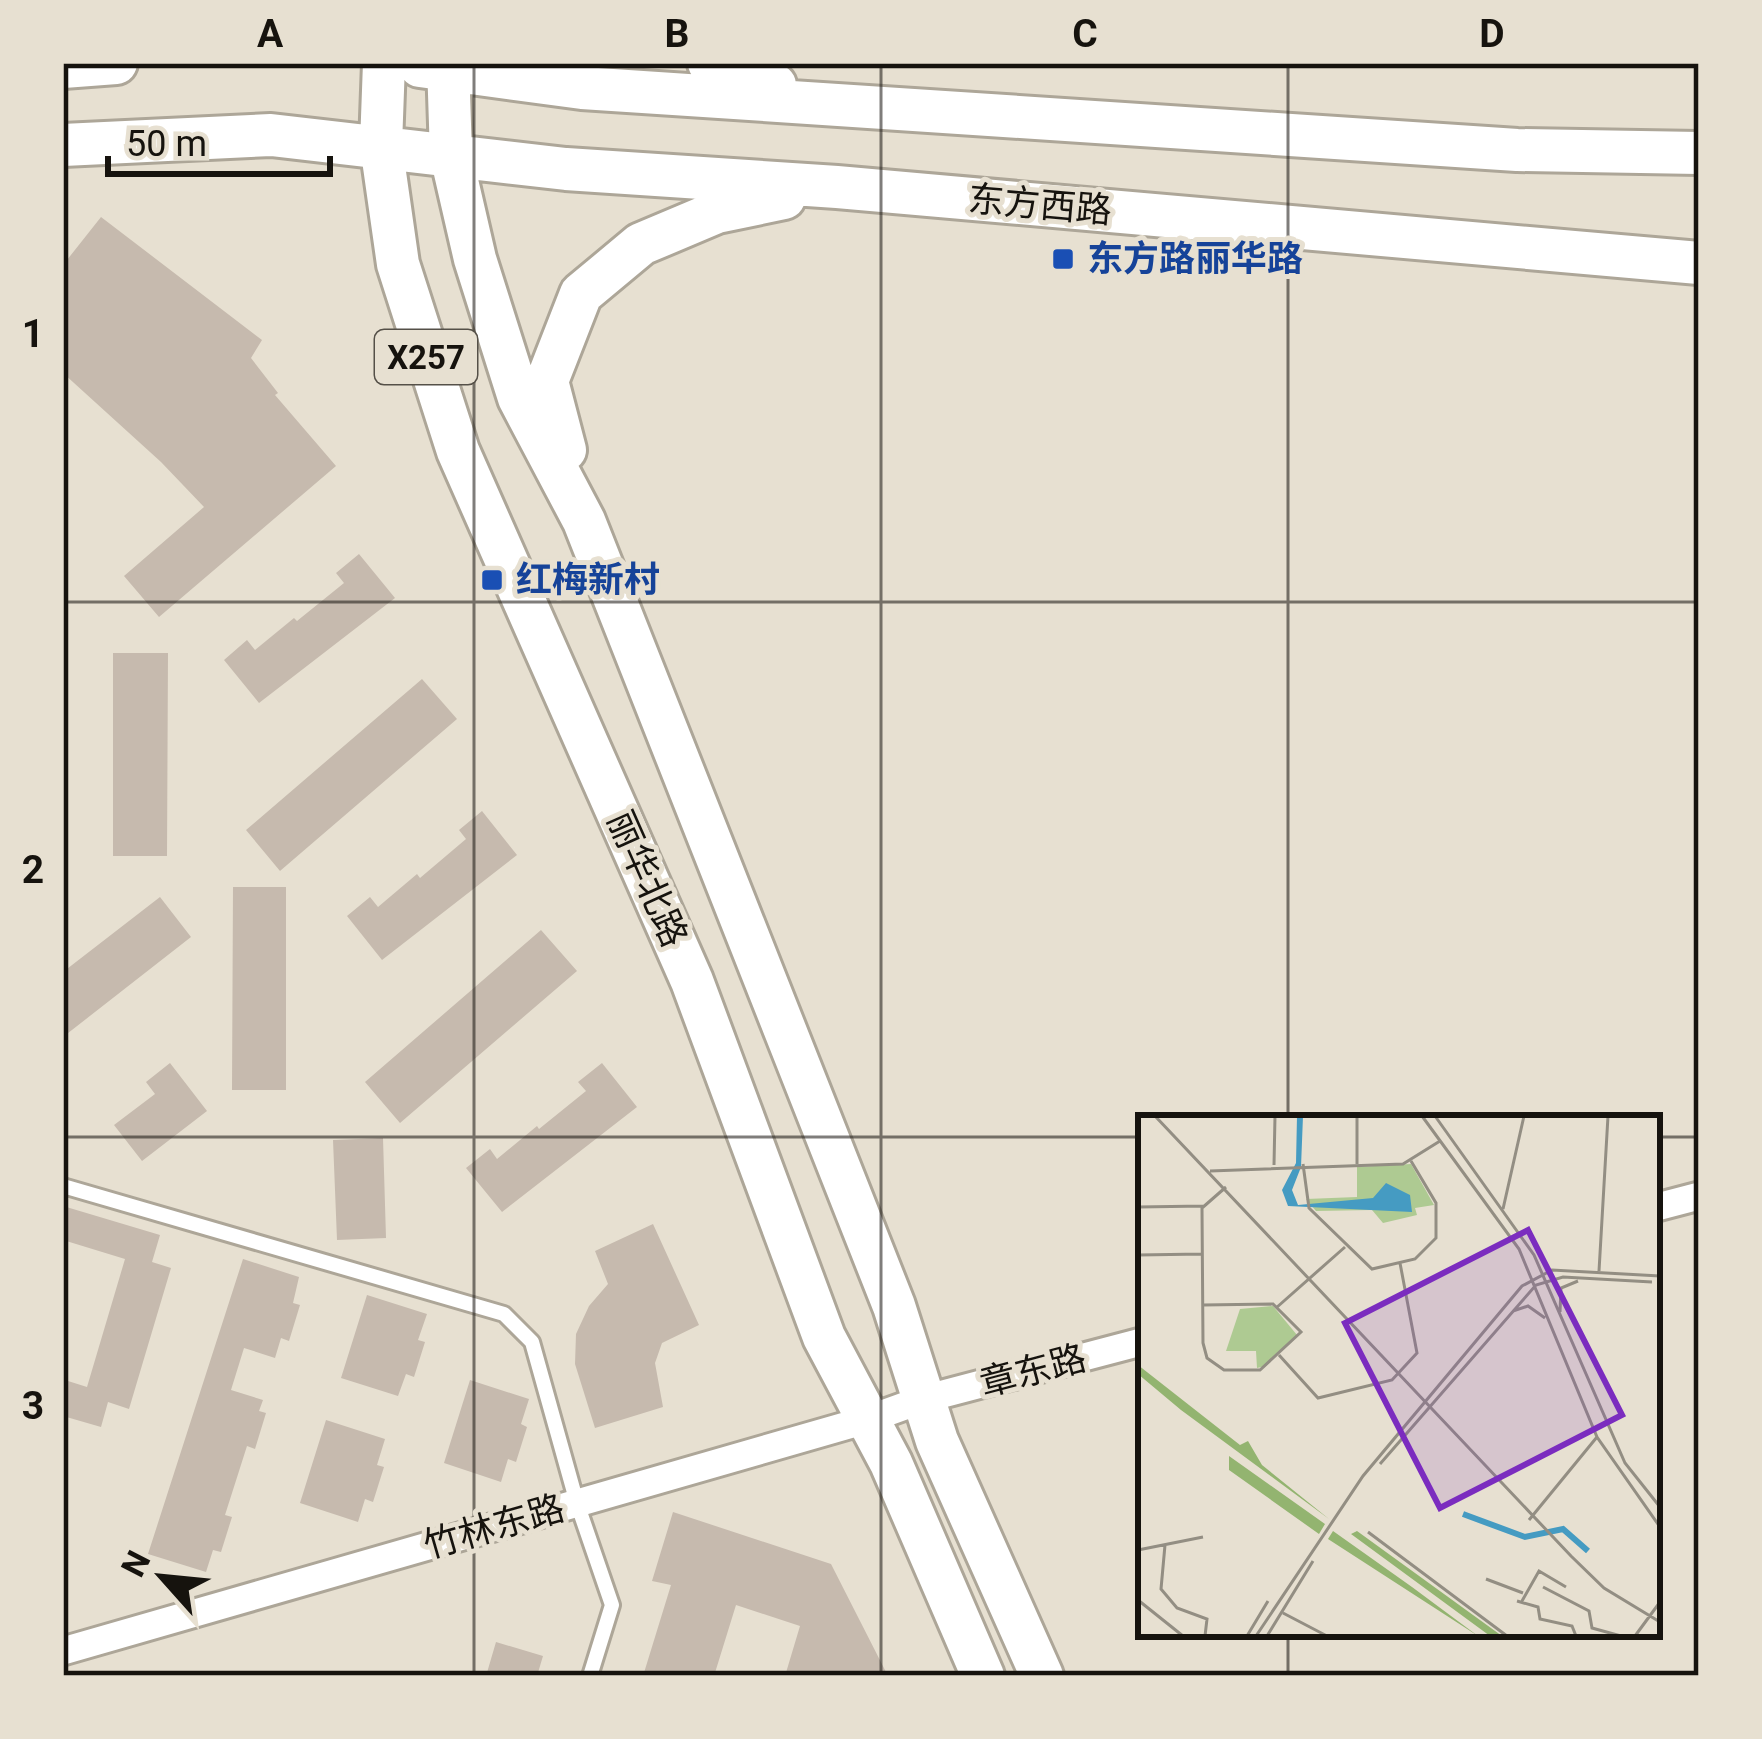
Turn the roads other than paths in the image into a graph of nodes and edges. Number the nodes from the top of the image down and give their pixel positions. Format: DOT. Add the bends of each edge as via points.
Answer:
graph roads {
  1 [pos="116,63"];
  2 [pos="387,63"];
  3 [pos="709,63"];
  4 [pos="448,66"];
  5 [pos="63,67"];
  6 [pos="833,104"];
  7 [pos="63,145"];
  8 [pos="381,146"];
  9 [pos="451,154"];
  10 [pos="1699,154"];
  11 [pos="837,187"];
  12 [pos="1699,262"];
  13 [pos="584,521"];
  14 [pos="63,1186"];
  15 [pos="1699,1196"];
  16 [pos="1660,1206"];
  17 [pos="1138,1343"];
  18 [pos="924,1399"];
  19 [pos="866,1420"];
  20 [pos="577,1503"];
  21 [pos="63,1651"];
  22 [pos="590,1676"];
  23 [pos="983,1676"];
  24 [pos="1042,1676"];
  1 -- 5 [label="main road"];
  2 -- 4 [label="main road"];
  2 -- 8 [label="main road, 丽华北路 / X257"];
  3 -- 6 [label="main road"];
  4 -- 6 [label="main road" via="582,88"];
  4 -- 9 [label="main road, 丽华北路"];
  6 -- 10 [label="main road" via="1516,150"];
  7 -- 8 [label="main road, 东方西路" via="272,135"];
  8 -- 9 [label="main road, 东方西路"];
  8 -- 19 [label="main road, 丽华北路 / X257" via="398,264 458,451 692,982 824,1336"];
  9 -- 11 [label="main road, 东方西路"];
  9 -- 13 [label="main road, 丽华北路" via="519,398"];
  11 -- 12 [label="main road, 东方西路"];
  11 -- 13 [label="main road" via="717,212 641,244 581,294 547,381"];
  13 -- 18 [label="main road, 丽华北路" via="886,1284"];
  14 -- 20 [label="lane" via="504,1314 532,1342"];
  15 -- 16 [label="street"];
  17 -- 18 [label="street, 章东路"];
  18 -- 19 [label="street, 竹林东路"];
  18 -- 24 [label="main road, 丽华北路"];
  19 -- 20 [label="street, 竹林东路"];
  19 -- 23 [label="main road, 丽华北路"];
  20 -- 21 [label="street, 竹林东路"];
  20 -- 22 [label="lane" via="612,1605"];
}
